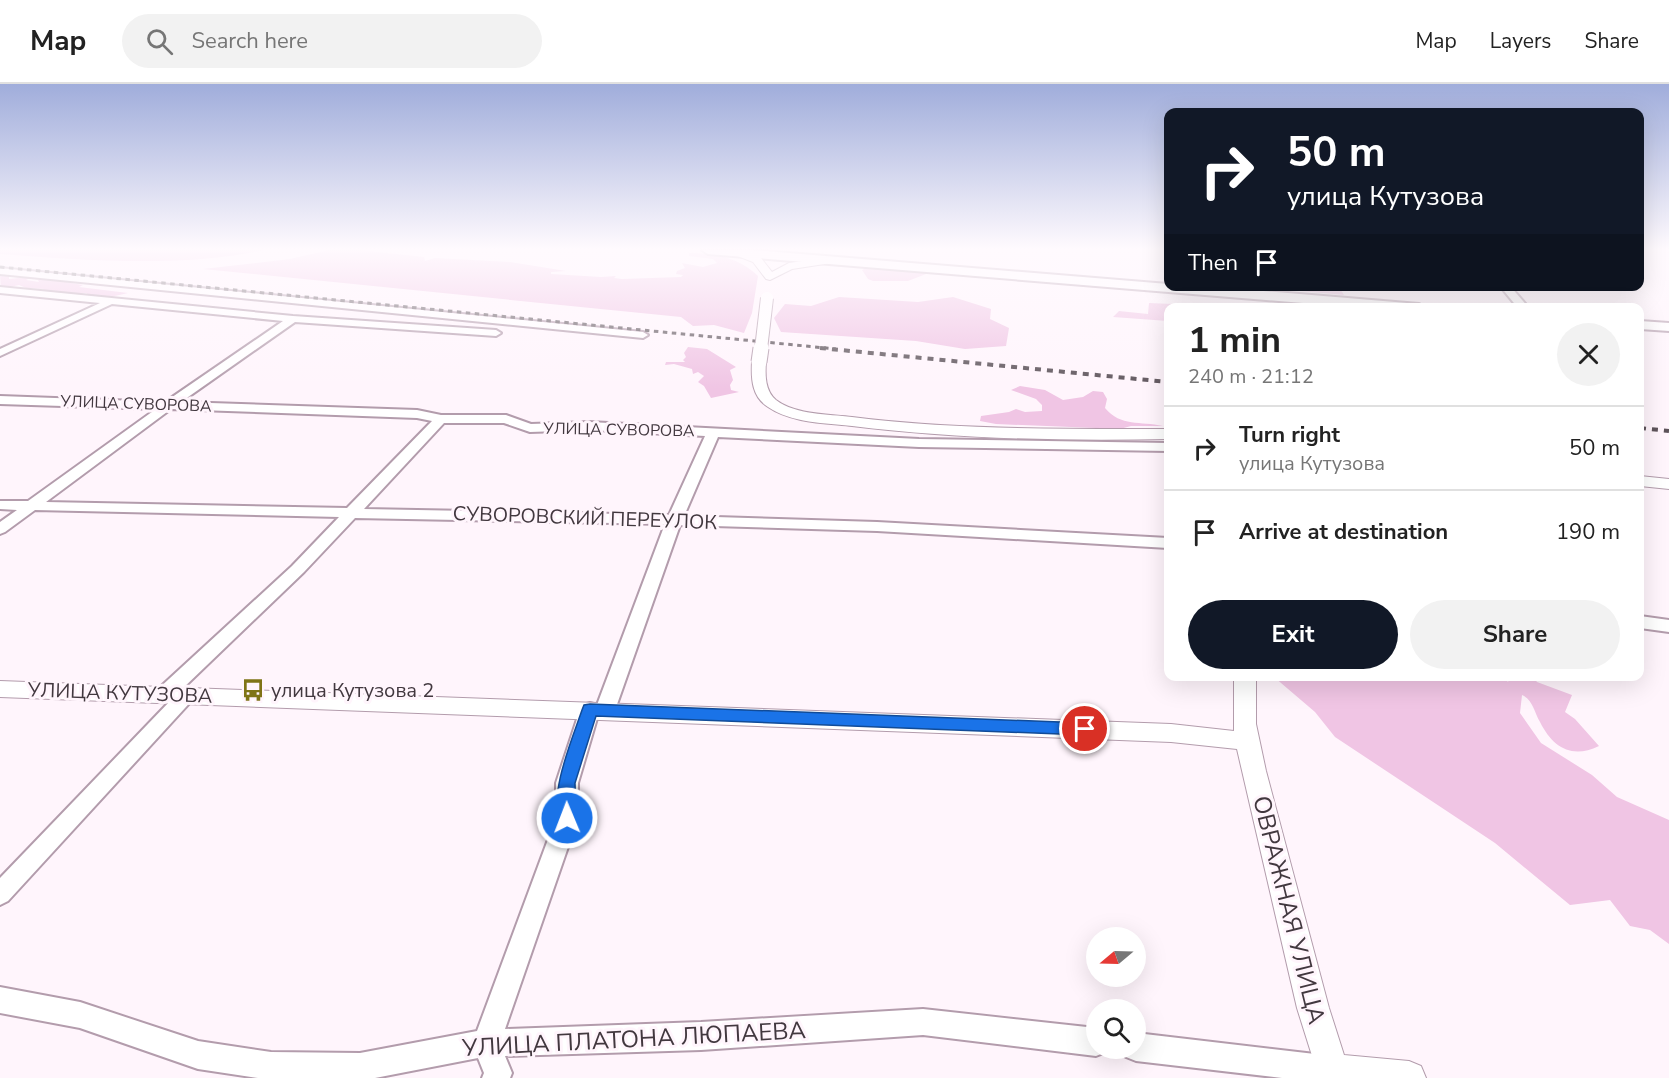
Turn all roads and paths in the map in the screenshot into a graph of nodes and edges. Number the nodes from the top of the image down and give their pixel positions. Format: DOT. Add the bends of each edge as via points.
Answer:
graph roads {
  1 [pos="64,296"];
  2 [pos="225,296"];
  3 [pos="242,296"];
  4 [pos="767,296"];
  5 [pos="1276,296"];
  6 [pos="111,301"];
  7 [pos="1357,303"];
  8 [pos="360,308"];
  9 [pos="198,310"];
  10 [pos="296,320"];
  11 [pos="497,321"];
  12 [pos="1644,325"];
  13 [pos="1669,327"];
  14 [pos="481,331"];
  15 [pos="505,333"];
  16 [pos="528,335"];
  17 [pos="643,335"];
  18 [pos="611,342"];
  19 [pos="1,351"];
  20 [pos="0,400"];
  21 [pos="169,405"];
  22 [pos="441,419"];
  23 [pos="713,432"];
  24 [pos="1164,434"];
  25 [pos="1164,447"];
  26 [pos="1644,481"];
  27 [pos="1669,484"];
  28 [pos="0,505"];
  29 [pos="33,506"];
  30 [pos="350,513"];
  31 [pos="674,521"];
  32 [pos="0,530"];
  33 [pos="1164,543"];
  34 [pos="1644,623"];
  35 [pos="1669,626"];
  36 [pos="1245,681"];
  37 [pos="0,689"];
  38 [pos="175,695"];
  39 [pos="597,710"];
  40 [pos="1247,741"];
  41 [pos="0,894"];
  42 [pos="0,1000"];
  43 [pos="1086,1041"];
  44 [pos="486,1043"];
  45 [pos="1146,1048"];
  46 [pos="1332,1074"];
  47 [pos="496,1078"];
  48 [pos="1409,1078"];
  1 -- 6 [label="street"];
  2 -- 9 [label="street"];
  3 -- 8 [label="street"];
  4 -- 24 [label="street, bridge" via="758,379 763,395 773,404 820,418 891,426 980,432"];
  5 -- 7 [label="main road"];
  6 -- 9 [label="street"];
  6 -- 19 [label="street"];
  8 -- 10 [label="street"];
  8 -- 11 [label="street"];
  9 -- 10 [label="street"];
  10 -- 14 [label="street"];
  10 -- 21 [label="street"];
  11 -- 14 [label="street"];
  11 -- 17 [label="street"];
  12 -- 13 [label="main road"];
  14 -- 15 [label="street"];
  16 -- 18 [label="street"];
  20 -- 21 [label="street, УЛИЦА СУВОРОВА"];
  21 -- 22 [label="street, УЛИЦА СУВОРОВА" via="417,414"];
  21 -- 29 [label="street"];
  22 -- 23 [label="street, УЛИЦА СУВОРОВА" via="506,419 530,428 589,426"];
  22 -- 30 [label="street"];
  23 -- 25 [label="street, УЛИЦА СУВОРОВА" via="919,442"];
  23 -- 31 [label="street"];
  26 -- 27 [label="street"];
  28 -- 29 [label="street, СУВОРОВСКИЙ ПЕРЕУЛОК"];
  29 -- 30 [label="street, СУВОРОВСКИЙ ПЕРЕУЛОК"];
  29 -- 32 [label="street"];
  30 -- 31 [label="street, СУВОРОВСКИЙ ПЕРЕУЛОК"];
  30 -- 38 [label="street"];
  31 -- 33 [label="street, СУВОРОВСКИЙ ПЕРЕУЛОК" via="1009,531"];
  31 -- 39 [label="street"];
  34 -- 35 [label="street"];
  36 -- 40 [label="street, ОВРАЖНАЯ УЛИЦА"];
  37 -- 38 [label="street, УЛИЦА КУТУЗОВА"];
  38 -- 39 [label="street, УЛИЦА КУТУЗОВА"];
  38 -- 41 [label="street"];
  39 -- 40 [label="street, УЛИЦА КУТУЗОВА" via="1171,733"];
  39 -- 44 [label="street" via="567,783 567,818"];
  40 -- 46 [label="street, ОВРАЖНАЯ УЛИЦА"];
  42 -- 44 [label="street, УЛИЦА ПЛАТОНА ЛЮПАЕВА" via="80,1015 198,1055 271,1066 360,1067"];
  43 -- 44 [label="street, УЛИЦА ПЛАТОНА ЛЮПАЕВА" via="923,1022 702,1036"];
  44 -- 47 [label="street" via="498,1073"];
  45 -- 46 [label="street"];
  46 -- 48 [label="street"];
}
